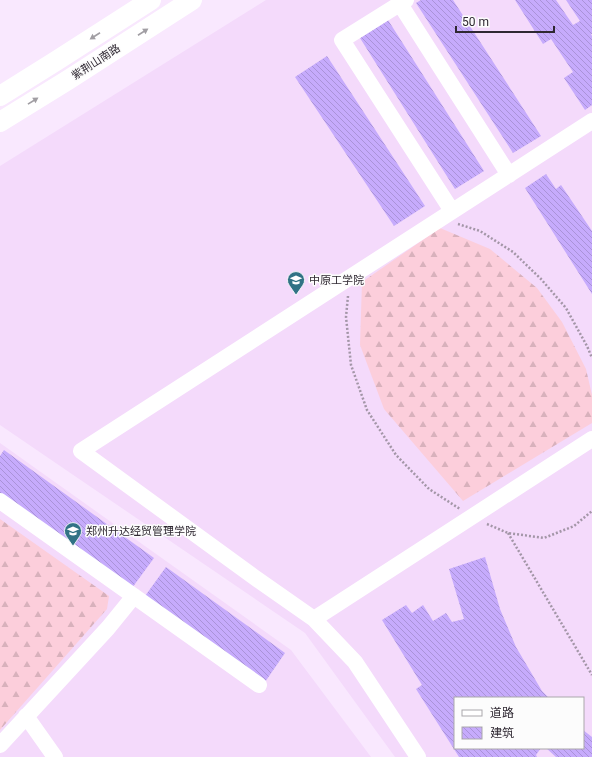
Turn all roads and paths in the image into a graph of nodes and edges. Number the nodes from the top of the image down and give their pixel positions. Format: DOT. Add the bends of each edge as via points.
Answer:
graph roads {
  1 [pos="151,0"];
  2 [pos="192,0"];
  3 [pos="403,2"];
  4 [pos="0,96"];
  5 [pos="592,121"];
  6 [pos="0,122"];
  7 [pos="508,174"];
  8 [pos="447,214"];
  9 [pos="350,277"];
  10 [pos="592,358"];
  11 [pos="592,440"];
  12 [pos="0,501"];
  13 [pos="592,511"];
  14 [pos="472,517"];
  15 [pos="508,532"];
  16 [pos="134,596"];
  17 [pos="314,619"];
  18 [pos="592,675"];
  19 [pos="258,684"];
  20 [pos="26,716"];
  21 [pos="0,745"];
  22 [pos="55,757"];
  23 [pos="418,757"];
  1 -- 4 [label="main road, 紫荆山南路, one-way"];
  6 -- 2 [label="main road, 紫荆山南路, one-way"];
  3 -- 7 [label="lane"];
  3 -- 8 [label="lane" via="342,40"];
  5 -- 7 [label="lane"];
  7 -- 8 [label="lane"];
  8 -- 9 [label="lane"];
  8 -- 10 [label="path" via="512,252 541,280 566,308"];
  9 -- 14 [label="path" via="346,317 351,365 367,410 396,455 429,489"];
  9 -- 17 [label="lane" via="82,451"];
  11 -- 14 [label="lane"];
  12 -- 16 [label="lane"];
  13 -- 15 [label="path" via="574,526 544,538"];
  14 -- 15 [label="path"];
  14 -- 17 [label="lane"];
  15 -- 18 [label="path"];
  16 -- 19 [label="lane"];
  16 -- 20 [label="lane" via="108,628"];
  17 -- 23 [label="lane" via="355,662"];
  20 -- 21 [label="lane"];
  20 -- 22 [label="lane"];
}
